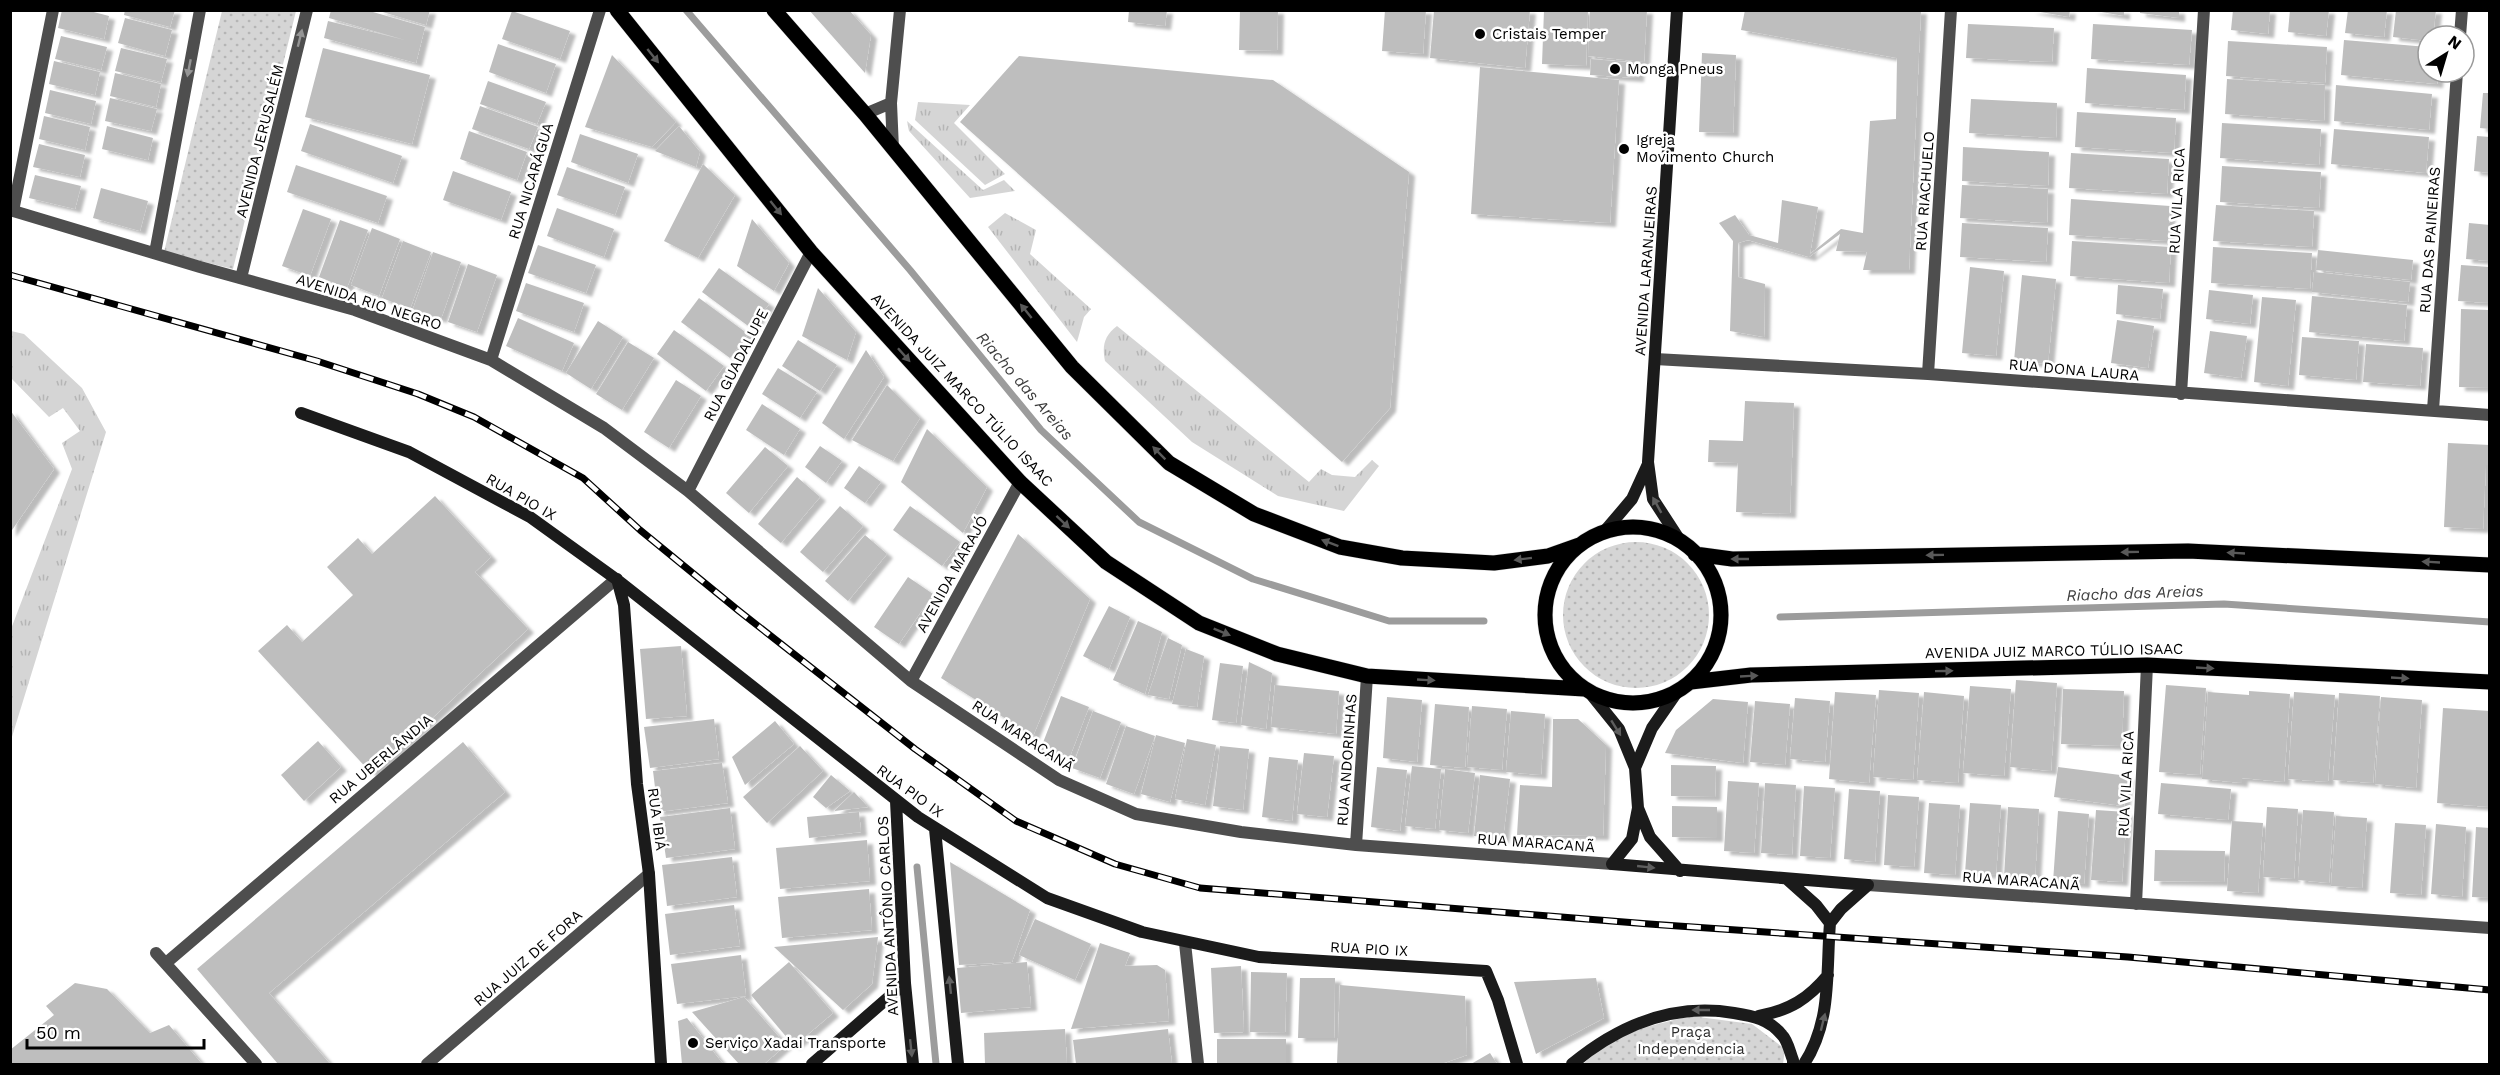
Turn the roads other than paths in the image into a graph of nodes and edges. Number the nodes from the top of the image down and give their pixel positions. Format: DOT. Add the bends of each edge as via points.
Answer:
graph roads {
  1 [pos="53,10"];
  2 [pos="200,10"];
  3 [pos="307,10"];
  4 [pos="600,10"];
  5 [pos="617,10"];
  6 [pos="774,10"];
  7 [pos="900,10"];
  8 [pos="1677,10"];
  9 [pos="1951,10"];
  10 [pos="2204,10"];
  11 [pos="2456,84"];
  12 [pos="891,103"];
  13 [pos="865,114"];
  14 [pos="893,149"];
  15 [pos="12,211"];
  16 [pos="811,252"];
  17 [pos="154,253"];
  18 [pos="241,278"];
  19 [pos="1655,359"];
  20 [pos="490,360"];
  21 [pos="1928,374"];
  22 [pos="2181,394"];
  23 [pos="2433,410"];
  24 [pos="301,413"];
  25 [pos="2490,415"];
  26 [pos="1648,462"];
  27 [pos="1020,483"];
  28 [pos="688,491"];
  29 [pos="1604,532"];
  30 [pos="1681,542"];
  31 [pos="1580,545"];
  32 [pos="1695,554"];
  33 [pos="2490,565"];
  34 [pos="616,579"];
  35 [pos="2147,665"];
  36 [pos="1367,676"];
  37 [pos="910,681"];
  38 [pos="1691,682"];
  39 [pos="2490,682"];
  40 [pos="1587,691"];
  41 [pos="1677,692"];
  42 [pos="1635,768"];
  43 [pos="896,801"];
  44 [pos="1638,808"];
  45 [pos="935,828"];
  46 [pos="1356,845"];
  47 [pos="1612,864"];
  48 [pos="1680,871"];
  49 [pos="649,874"];
  50 [pos="1788,880"];
  51 [pos="1868,885"];
  52 [pos="2136,904"];
  53 [pos="1830,923"];
  54 [pos="2490,928"];
  55 [pos="1185,943"];
  56 [pos="156,953"];
  57 [pos="166,963"];
  58 [pos="1828,975"];
  59 [pos="904,982"];
  60 [pos="1759,1016"];
  61 [pos="256,1065"];
  62 [pos="427,1065"];
  63 [pos="661,1065"];
  64 [pos="812,1065"];
  65 [pos="913,1065"];
  66 [pos="958,1065"];
  67 [pos="1198,1065"];
  68 [pos="1517,1065"];
  69 [pos="1572,1065"];
  70 [pos="1793,1065"];
  71 [pos="1804,1065"];
  1 -- 15 [label="street"];
  2 -- 17 [label="street, one-way"];
  18 -- 3 [label="street, AVENIDA JERUSALÉM, one-way"];
  4 -- 20 [label="street, RUA NICARÁGUA"];
  5 -- 16 [label="main road, AVENIDA JUIZ MARCO TÚLIO ISAAC, one-way"];
  6 -- 13 [label="main road"];
  7 -- 12 [label="street"];
  8 -- 19 [label="street, AVENIDA LARANJEIRAS"];
  9 -- 21 [label="street, RUA RIACHUELO"];
  10 -- 22 [label="street, RUA VILA RICA"];
  11 -- 23 [label="street, RUA DAS PAINEIRAS"];
  12 -- 13 [label="street"];
  12 -- 14 [label="street"];
  13 -- 14 [label="main road"];
  31 -- 14 [label="main road, one-way" via="1548,556 1494,563 1402,558 1340,547 1254,514 1169,463 1082,377"];
  15 -- 17 [label="street, AVENIDA RIO NEGRO"];
  16 -- 27 [label="main road, AVENIDA JUIZ MARCO TÚLIO ISAAC, one-way"];
  16 -- 28 [label="street, RUA GUADALUPE"];
  17 -- 18 [label="street, AVENIDA RIO NEGRO"];
  18 -- 20 [label="street, AVENIDA RIO NEGRO" via="355,310"];
  19 -- 21 [label="street, RUA DONA LAURA"];
  19 -- 26 [label="street, AVENIDA LARANJEIRAS"];
  20 -- 28 [label="street, AVENIDA RIO NEGRO" via="604,429"];
  21 -- 22 [label="street, RUA DONA LAURA"];
  22 -- 23 [label="street, RUA DONA LAURA"];
  23 -- 25 [label="street, RUA DONA LAURA"];
  24 -- 34 [label="street, RUA PIO IX" via="409,452 530,517"];
  26 -- 29 [label="street, AVENIDA LARANJEIRAS" via="1632,500"];
  30 -- 26 [label="street, AVENIDA LARANJEIRAS, one-way" via="1653,499"];
  27 -- 36 [label="main road, AVENIDA JUIZ MARCO TÚLIO ISAAC, one-way" via="1106,562 1199,623 1276,654"];
  27 -- 37 [label="street, AVENIDA MARAJÓ"];
  28 -- 37 [label="street, RUA MARACANÃ"];
  29 -- 30 [label="main road" via="1630,527 1656,530"];
  29 -- 31 [label="main road"];
  30 -- 32 [label="main road"];
  31 -- 40 [label="main road" via="1560,565 1548,590 1544,618 1549,646 1563,670"];
  33 -- 32 [label="main road, one-way" via="2188,551 1732,559"];
  32 -- 38 [label="main road" via="1714,581 1720,608 1719,635 1708,661"];
  34 -- 43 [label="street, RUA PIO IX"];
  34 -- 49 [label="street, RUA IBIÁ" via="624,605 636,784"];
  34 -- 57 [label="street, RUA UBERLÂNDIA"];
  38 -- 35 [label="main road, AVENIDA JUIZ MARCO TÚLIO ISAAC, one-way" via="1750,675"];
  35 -- 39 [label="main road, AVENIDA JUIZ MARCO TÚLIO ISAAC, one-way"];
  35 -- 52 [label="street, RUA VILA RICA"];
  36 -- 40 [label="main road, AVENIDA JUIZ MARCO TÚLIO ISAAC, one-way"];
  36 -- 46 [label="street, RUA ANDORINHAS"];
  37 -- 46 [label="street, RUA MARACANÃ" via="1059,780 1136,814 1241,832"];
  38 -- 41 [label="main road"];
  40 -- 41 [label="main road" via="1613,701 1638,704"];
  40 -- 42 [label="street, one-way" via="1619,729"];
  41 -- 42 [label="street" via="1652,728"];
  42 -- 44 [label="street"];
  43 -- 45 [label="street, RUA PIO IX"];
  43 -- 59 [label="street, AVENIDA ANTÔNIO CARLOS"];
  44 -- 47 [label="street" via="1632,839"];
  44 -- 48 [label="street" via="1650,837"];
  45 -- 55 [label="street, RUA PIO IX" via="1047,898"];
  66 -- 45 [label="street, one-way"];
  46 -- 47 [label="street, RUA MARACANÃ"];
  47 -- 48 [label="street, RUA MARACANÃ, one-way"];
  48 -- 50 [label="street, RUA MARACANÃ"];
  49 -- 62 [label="street, RUA JUIZ DE FORA"];
  49 -- 63 [label="street, RUA IBIÁ"];
  50 -- 51 [label="street, RUA MARACANÃ"];
  50 -- 53 [label="street"];
  51 -- 52 [label="street, RUA MARACANÃ"];
  51 -- 53 [label="street"];
  52 -- 54 [label="street, RUA MARACANÃ"];
  53 -- 58 [label="street"];
  55 -- 67 [label="street"];
  55 -- 68 [label="street, RUA PIO IX" via="1259,957 1486,971"];
  56 -- 57 [label="street"];
  57 -- 61 [label="street"];
  58 -- 60 [label="street" via="1799,1002"];
  71 -- 58 [label="street, one-way" via="1827,1007"];
  59 -- 64 [label="street"];
  59 -- 65 [label="street, AVENIDA ANTÔNIO CARLOS, one-way"];
  60 -- 69 [label="street, one-way" via="1717,1010 1664,1014 1639,1022"];
  60 -- 70 [label="street" via="1783,1035"];
}
